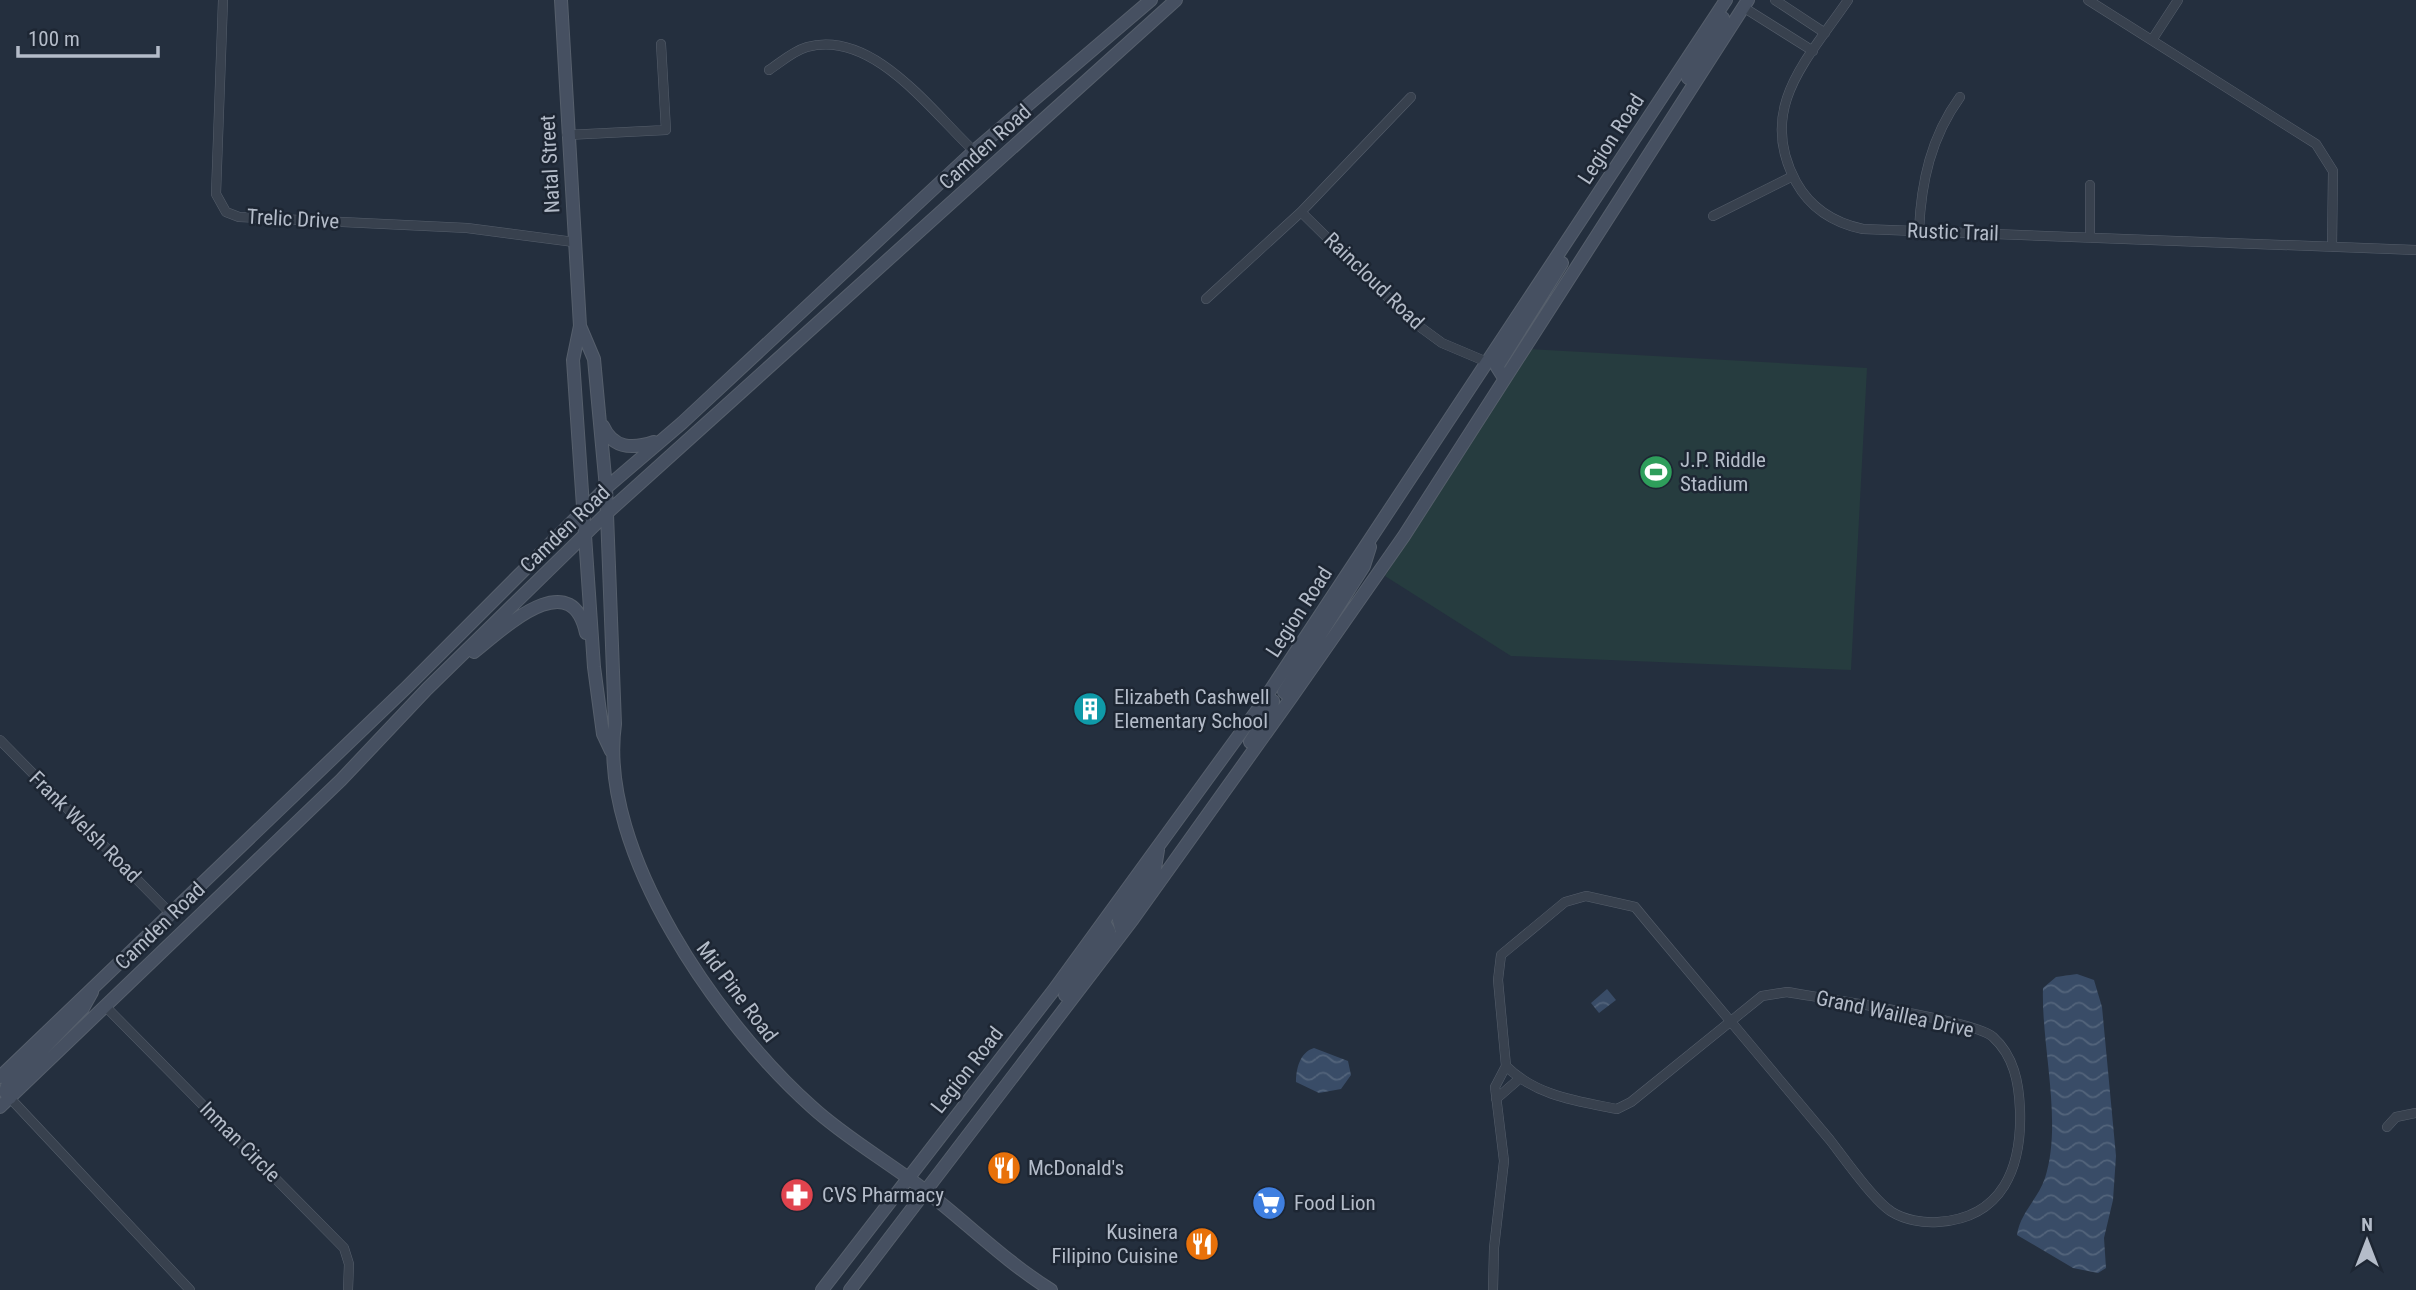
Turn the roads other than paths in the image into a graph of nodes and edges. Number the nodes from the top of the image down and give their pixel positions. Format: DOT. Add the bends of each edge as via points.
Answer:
graph roads {
  1 [pos="223,0"];
  2 [pos="561,0"];
  3 [pos="1151,0"];
  4 [pos="1176,0"];
  5 [pos="1775,0"];
  6 [pos="1848,0"];
  7 [pos="2088,0"];
  8 [pos="2178,0"];
  9 [pos="1725,2"];
  10 [pos="1743,2"];
  11 [pos="1825,33"];
  12 [pos="2152,40"];
  13 [pos="661,44"];
  14 [pos="1813,51"];
  15 [pos="769,69"];
  16 [pos="1411,97"];
  17 [pos="1960,97"];
  18 [pos="568,135"];
  19 [pos="974,151"];
  20 [pos="1640,167"];
  21 [pos="1793,176"];
  22 [pos="2090,185"];
  23 [pos="1301,212"];
  24 [pos="1713,216"];
  25 [pos="1573,231"];
  26 [pos="1919,231"];
  27 [pos="2090,237"];
  28 [pos="574,242"];
  29 [pos="2332,247"];
  30 [pos="2416,250"];
  31 [pos="1206,299"];
  32 [pos="580,326"];
  33 [pos="1487,362"];
  34 [pos="1504,378"];
  35 [pos="599,417"];
  36 [pos="661,440"];
  37 [pos="606,488"];
  38 [pos="584,509"];
  39 [pos="607,513"];
  40 [pos="1376,530"];
  41 [pos="586,534"];
  42 [pos="594,667"];
  43 [pos="427,689"];
  44 [pos="1266,696"];
  45 [pos="1291,698"];
  46 [pos="0,740"];
  47 [pos="611,751"];
  48 [pos="1192,837"];
  49 [pos="1158,846"];
  50 [pos="170,913"];
  51 [pos="1104,922"];
  52 [pos="1122,932"];
  53 [pos="97,983"];
  54 [pos="105,1006"];
  55 [pos="1731,1022"];
  56 [pos="1038,1045"];
  57 [pos="1506,1066"];
  58 [pos="0,1077"];
  59 [pos="1498,1077"];
  60 [pos="1519,1079"];
  61 [pos="1508,1090"];
  62 [pos="1496,1099"];
  63 [pos="5,1102"];
  64 [pos="2416,1114"];
  65 [pos="2387,1127"];
  66 [pos="907,1178"];
  67 [pos="926,1191"];
  68 [pos="1044,1288"];
  69 [pos="190,1290"];
  70 [pos="348,1290"];
  71 [pos="822,1290"];
  72 [pos="850,1290"];
  73 [pos="1493,1290"];
  1 -- 28 [label="street, Trelic Drive" via="216,194 226,212 239,217 467,228"];
  2 -- 18 [label="main road, Natal Street"];
  3 -- 19 [label="main road, Camden Road"];
  4 -- 39 [label="main road, Camden Road"];
  5 -- 11 [label="street"];
  6 -- 11 [label="street, Rustic Trail"];
  7 -- 12 [label="street"];
  8 -- 12 [label="street"];
  9 -- 20 [label="main road" via="1726,13 1642,151"];
  9 -- 25 [label="main road, Legion Road"];
  10 -- 14 [label="street"];
  10 -- 20 [label="main road, Legion Road"];
  11 -- 14 [label="street, Rustic Trail"];
  12 -- 29 [label="street" via="2323,152 2334,181"];
  13 -- 18 [label="street" via="666,130"];
  14 -- 21 [label="street, Rustic Trail" via="1791,86 1781,117 1782,146"];
  15 -- 19 [label="street" via="806,48 845,45 902,80"];
  16 -- 23 [label="street"];
  17 -- 26 [label="street" via="1931,151"];
  18 -- 28 [label="main road, Natal Street"];
  19 -- 36 [label="main road, Camden Road"];
  20 -- 34 [label="main road, Legion Road"];
  21 -- 24 [label="street"];
  21 -- 26 [label="street, Rustic Trail" via="1820,212 1847,226"];
  22 -- 27 [label="street"];
  23 -- 31 [label="street"];
  23 -- 33 [label="street, Raincloud Road" via="1412,321 1442,343"];
  25 -- 33 [label="main road, Legion Road"];
  25 -- 34 [label="main road" via="1569,251 1497,367"];
  26 -- 27 [label="street, Rustic Trail"];
  27 -- 29 [label="street, Rustic Trail"];
  28 -- 32 [label="main road, Natal Street"];
  29 -- 30 [label="street, Rustic Trail"];
  32 -- 35 [label="main road, Natal Street" via="594,359"];
  32 -- 38 [label="main road, Natal Street" via="573,360"];
  33 -- 40 [label="main road, Legion Road"];
  34 -- 45 [label="main road, Legion Road" via="1404,537"];
  35 -- 36 [label="main road" via="607,436 616,443 631,448"];
  35 -- 37 [label="main road, Natal Street"];
  36 -- 37 [label="main road, Camden Road"];
  37 -- 38 [label="main road, Camden Road"];
  37 -- 39 [label="main road, Natal Street"];
  38 -- 41 [label="main road, Natal Street"];
  38 -- 50 [label="main road, Camden Road" via="407,687"];
  39 -- 41 [label="main road, Camden Road"];
  39 -- 47 [label="main road, Mid Pine Road" via="615,724"];
  40 -- 44 [label="main road, Legion Road"];
  40 -- 45 [label="main road" via="1364,566 1284,692"];
  41 -- 42 [label="main road, Mid Pine Road"];
  41 -- 43 [label="main road, Camden Road"];
  42 -- 43 [label="main road" via="579,611 568,604 542,603"];
  42 -- 47 [label="main road, Mid Pine Road" via="603,733"];
  43 -- 54 [label="main road, Camden Road" via="341,780"];
  44 -- 48 [label="main road" via="1273,701 1272,708 1200,813"];
  44 -- 49 [label="main road, Legion Road"];
  45 -- 48 [label="main road, Legion Road"];
  46 -- 50 [label="street, Frank Welsh Road"];
  47 -- 66 [label="main road, Mid Pine Road" via="639,862 668,926 706,988 758,1053 804,1100"];
  48 -- 52 [label="main road, Legion Road"];
  49 -- 51 [label="main road, Legion Road"];
  49 -- 52 [label="main road" via="1155,868 1119,920"];
  50 -- 53 [label="main road, Camden Road"];
  51 -- 56 [label="main road" via="1109,931 1056,1008"];
  51 -- 66 [label="main road, Legion Road"];
  52 -- 56 [label="main road, Legion Road"];
  53 -- 58 [label="main road, Camden Road"];
  53 -- 63 [label="main road" via="83,1008 7,1086"];
  54 -- 63 [label="main road, Camden Road"];
  54 -- 70 [label="street, Inman Circle" via="344,1248"];
  55 -- 55 [label="street, Grand Waillea Drive" via="1891,1212 1923,1223 1973,1215 1996,1197 2014,1171 2021,1139 2016,1078 2014,1066 1992,1036 1952,1022 1787,992 1762,996"];
  55 -- 57 [label="street, Grand Waillea Drive" via="1635,907 1586,896 1565,902 1501,955 1498,980"];
  55 -- 60 [label="street, Grand Waillea Drive" via="1617,1109 1555,1096"];
  56 -- 67 [label="main road, Legion Road"];
  57 -- 59 [label="street"];
  57 -- 60 [label="street"];
  59 -- 61 [label="street"];
  59 -- 62 [label="street"];
  60 -- 61 [label="street"];
  61 -- 62 [label="street"];
  62 -- 73 [label="street" via="1504,1161"];
  63 -- 69 [label="street"];
  64 -- 65 [label="street" via="2396,1117"];
  66 -- 67 [label="main road, Mid Pine Road"];
  66 -- 71 [label="main road, Legion Road"];
  67 -- 68 [label="main road, Mid Pine Road"];
  67 -- 72 [label="main road, Legion Road"];
}
